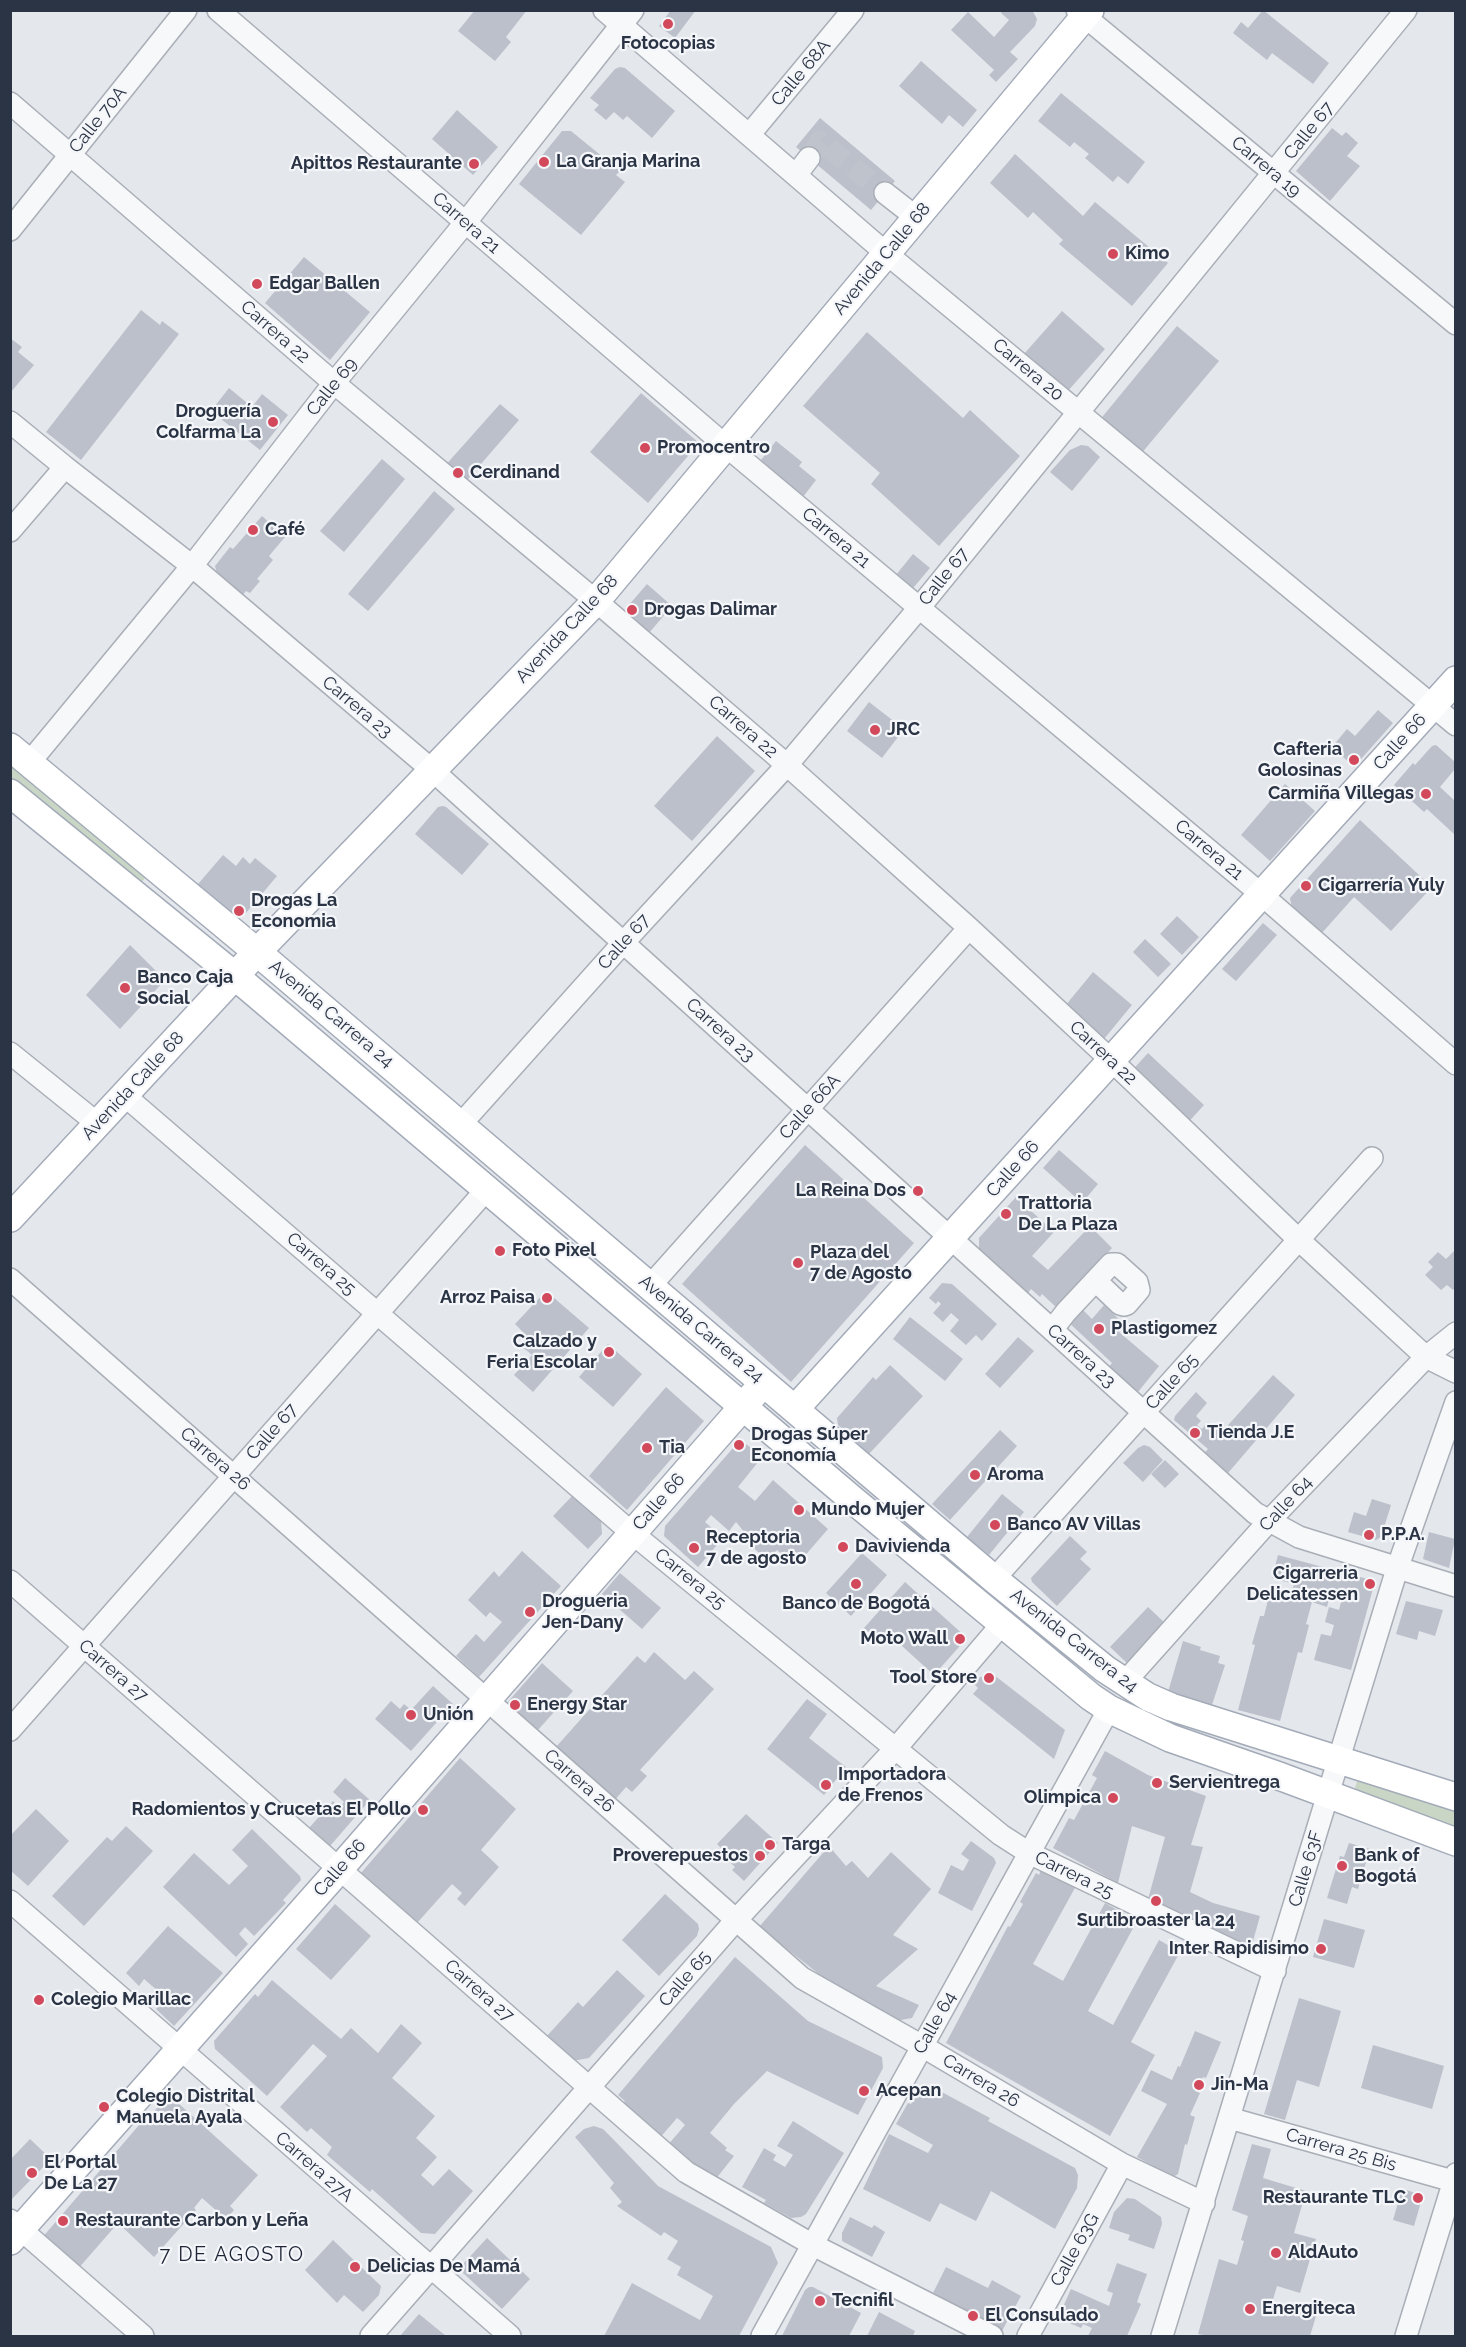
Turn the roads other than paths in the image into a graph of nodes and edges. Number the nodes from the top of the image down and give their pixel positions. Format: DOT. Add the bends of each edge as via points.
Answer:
graph roads {
  1 [pos="186,10"];
  2 [pos="218,10"];
  3 [pos="604,10"];
  4 [pos="853,10"];
  5 [pos="1406,10"];
  6 [pos="1084,13"];
  7 [pos="627,18"];
  8 [pos="10,103"];
  9 [pos="749,135"];
  10 [pos="70,156"];
  11 [pos="809,158"];
  12 [pos="1274,174"];
  13 [pos="796,175"];
  14 [pos="885,193"];
  15 [pos="917,218"];
  16 [pos="465,223"];
  17 [pos="10,230"];
  18 [pos="887,254"];
  19 [pos="1455,322"];
  20 [pos="334,383"];
  21 [pos="1079,413"];
  22 [pos="10,422"];
  23 [pos="726,446"];
  24 [pos="65,467"];
  25 [pos="10,531"];
  26 [pos="192,566"];
  27 [pos="596,601"];
  28 [pos="919,608"];
  29 [pos="1455,680"];
  30 [pos="1432,705"];
  31 [pos="1455,725"];
  32 [pos="20,755"];
  33 [pos="787,765"];
  34 [pos="432,771"];
  35 [pos="10,793"];
  36 [pos="1262,895"];
  37 [pos="969,928"];
  38 [pos="623,943"];
  39 [pos="257,952"];
  40 [pos="235,976"];
  41 [pos="10,1053"];
  42 [pos="1111,1060"];
  43 [pos="1455,1064"];
  44 [pos="124,1095"];
  45 [pos="808,1110"];
  46 [pos="98,1124"];
  47 [pos="461,1124"];
  48 [pos="1372,1158"];
  49 [pos="487,1189"];
  50 [pos="10,1218"];
  51 [pos="950,1238"];
  52 [pos="1299,1240"];
  53 [pos="10,1279"];
  54 [pos="1096,1281"];
  55 [pos="651,1285"];
  56 [pos="378,1313"];
  57 [pos="1052,1330"];
  58 [pos="1455,1333"];
  59 [pos="1426,1357"];
  60 [pos="1455,1372"];
  61 [pos="764,1382"];
  62 [pos="1455,1402"];
  63 [pos="743,1406"];
  64 [pos="795,1408"];
  65 [pos="1144,1413"];
  66 [pos="234,1476"];
  67 [pos="1268,1522"];
  68 [pos="632,1533"];
  69 [pos="1397,1569"];
  70 [pos="994,1578"];
  71 [pos="10,1581"];
  72 [pos="1455,1586"];
  73 [pos="1002,1624"];
  74 [pos="85,1646"];
  75 [pos="1124,1683"];
  76 [pos="487,1700"];
  77 [pos="1109,1709"];
  78 [pos="10,1730"];
  79 [pos="897,1747"];
  80 [pos="1340,1761"];
  81 [pos="1329,1795"];
  82 [pos="1455,1797"];
  83 [pos="1455,1842"];
  84 [pos="1029,1853"];
  85 [pos="340,1869"];
  86 [pos="10,1901"];
  87 [pos="736,1920"];
  88 [pos="1275,1971"];
  89 [pos="922,2046"];
  90 [pos="179,2050"];
  91 [pos="590,2088"];
  92 [pos="1229,2118"];
  93 [pos="1122,2164"];
  94 [pos="1454,2178"];
  95 [pos="1203,2203"];
  96 [pos="14,2230"];
  97 [pos="813,2245"];
  98 [pos="431,2268"];
  99 [pos="144,2337"];
  100 [pos="371,2337"];
  101 [pos="510,2337"];
  102 [pos="762,2337"];
  103 [pos="992,2337"];
  104 [pos="1028,2337"];
  105 [pos="1162,2337"];
  106 [pos="1406,2337"];
  1 -- 10 [label="street, Calle 70A"];
  2 -- 16 [label="street, Carrera 21"];
  3 -- 7 [label="street, Carrera 20"];
  4 -- 9 [label="street, Calle 68A"];
  5 -- 12 [label="street, Calle 67"];
  6 -- 12 [label="street, Carrera 19"];
  6 -- 15 [label="main road, Avenida Calle 68"];
  7 -- 9 [label="street, Carrera 20"];
  7 -- 16 [label="street, Calle 69"];
  8 -- 10 [label="street, Carrera 22"];
  9 -- 13 [label="street, Carrera 20"];
  10 -- 17 [label="street, Calle 70A"];
  10 -- 20 [label="street, Carrera 22"];
  11 -- 13 [label="street"];
  12 -- 19 [label="street, Carrera 19"];
  12 -- 21 [label="street, Calle 67"];
  13 -- 18 [label="street, Carrera 20"];
  14 -- 15 [label="street"];
  15 -- 18 [label="main road, Avenida Calle 68"];
  16 -- 20 [label="street, Calle 69"];
  16 -- 23 [label="street, Carrera 21"];
  18 -- 21 [label="street, Carrera 20"];
  18 -- 23 [label="main road, Avenida Calle 68"];
  20 -- 26 [label="street, Calle 69"];
  20 -- 27 [label="street, Carrera 22"];
  21 -- 28 [label="street, Calle 67"];
  21 -- 30 [label="street, Carrera 20"];
  22 -- 24 [label="street, Carrera 23"];
  23 -- 27 [label="main road, Avenida Calle 68"];
  23 -- 28 [label="street, Carrera 21"];
  24 -- 25 [label="street"];
  24 -- 26 [label="street, Carrera 23"];
  26 -- 32 [label="street, Calle 69"];
  26 -- 34 [label="street, Carrera 23"];
  27 -- 33 [label="street, Carrera 22"];
  27 -- 34 [label="main road, Avenida Calle 68"];
  28 -- 33 [label="street, Calle 67"];
  28 -- 36 [label="street, Carrera 21"];
  29 -- 30 [label="main road, Calle 66"];
  30 -- 31 [label="street, Carrera 20"];
  30 -- 36 [label="main road, Calle 66"];
  32 -- 39 [label="main road, Avenida Carrera 24"];
  33 -- 37 [label="street, Carrera 22"];
  33 -- 38 [label="street, Calle 67"];
  34 -- 38 [label="street, Carrera 23"];
  34 -- 39 [label="main road, Avenida Calle 68"];
  35 -- 40 [label="main road, Avenida Carrera 24"];
  36 -- 42 [label="main road, Calle 66"];
  36 -- 43 [label="street, Carrera 21"];
  37 -- 42 [label="street, Carrera 22"];
  37 -- 45 [label="street, Calle 66A"];
  38 -- 45 [label="street, Carrera 23"];
  38 -- 47 [label="street, Calle 67"];
  39 -- 40 [label="main road, Avenida Calle 68"];
  39 -- 47 [label="main road, Avenida Carrera 24"];
  40 -- 44 [label="main road, Avenida Calle 68"];
  40 -- 49 [label="main road, Avenida Carrera 24"];
  41 -- 46 [label="street"];
  42 -- 51 [label="main road, Calle 66"];
  42 -- 52 [label="street, Carrera 22"];
  44 -- 46 [label="main road, Avenida Calle 68"];
  44 -- 56 [label="street, Carrera 25"];
  45 -- 51 [label="street, Carrera 23"];
  45 -- 55 [label="street, Calle 66A"];
  46 -- 50 [label="main road, Avenida Calle 68"];
  47 -- 55 [label="main road, Avenida Carrera 24"];
  48 -- 52 [label="street, Calle 65"];
  49 -- 56 [label="street, Calle 67"];
  49 -- 63 [label="main road, Avenida Carrera 24"];
  51 -- 57 [label="street, Carrera 23"];
  51 -- 64 [label="main road, Calle 66"];
  52 -- 59 [label="street, Carrera 22"];
  52 -- 65 [label="street, Calle 65"];
  53 -- 66 [label="street, Carrera 26"];
  54 -- 57 [label="street"];
  55 -- 61 [label="main road, Avenida Carrera 24"];
  56 -- 66 [label="street, Calle 67"];
  56 -- 68 [label="street, Carrera 25"];
  57 -- 65 [label="street, Carrera 23"];
  58 -- 59 [label="street, Calle 64"];
  59 -- 60 [label="street, Carrera 22"];
  59 -- 67 [label="street, Calle 64"];
  61 -- 63 [label="main road, Calle 66"];
  61 -- 64 [label="main road, Avenida Carrera 24"];
  62 -- 69 [label="street, Calle 63F"];
  63 -- 64 [label="main road"];
  63 -- 68 [label="main road, Calle 66"];
  63 -- 73 [label="main road, Avenida Carrera 24"];
  64 -- 70 [label="main road, Avenida Carrera 24"];
  65 -- 67 [label="street, Carrera 23"];
  65 -- 70 [label="street, Calle 65"];
  66 -- 74 [label="street, Calle 67"];
  66 -- 76 [label="street, Carrera 26"];
  67 -- 69 [label="street, Carrera 23" via="1299,1537"];
  67 -- 75 [label="street, Calle 64"];
  68 -- 76 [label="main road, Calle 66"];
  68 -- 79 [label="street, Carrera 25"];
  69 -- 72 [label="street, Carrera 23"];
  69 -- 80 [label="street, Calle 63F"];
  70 -- 75 [label="main road, Avenida Carrera 24"];
  71 -- 74 [label="street, Carrera 27"];
  73 -- 77 [label="main road, Avenida Carrera 24"];
  73 -- 79 [label="street, Calle 65"];
  74 -- 78 [label="street, Calle 67"];
  74 -- 85 [label="street, Carrera 27"];
  75 -- 80 [label="main road, Avenida Carrera 24" via="1195,1716"];
  76 -- 85 [label="main road, Calle 66"];
  76 -- 87 [label="street, Carrera 26"];
  77 -- 81 [label="main road, Avenida Carrera 24" via="1170,1738"];
  77 -- 84 [label="street, Calle 64"];
  79 -- 84 [label="street, Carrera 25" via="1001,1835"];
  79 -- 87 [label="street, Calle 65"];
  80 -- 81 [label="street, Calle 63F"];
  80 -- 82 [label="main road, Avenida Carrera 24"];
  81 -- 83 [label="main road, Avenida Carrera 24"];
  81 -- 88 [label="street, Calle 63F"];
  84 -- 88 [label="street, Carrera 25"];
  84 -- 89 [label="street, Calle 64"];
  85 -- 90 [label="main road, Calle 66"];
  85 -- 91 [label="street, Carrera 27"];
  86 -- 90 [label="street, Carrera 27A"];
  87 -- 89 [label="street, Carrera 26" via="802,1978"];
  87 -- 91 [label="street, Calle 65"];
  88 -- 92 [label="street, Calle 63F"];
  89 -- 93 [label="street, Carrera 26"];
  89 -- 97 [label="street, Calle 64"];
  90 -- 96 [label="main road, Calle 66"];
  90 -- 98 [label="street, Carrera 27A"];
  91 -- 97 [label="street, Carrera 27" via="686,2172"];
  91 -- 98 [label="street, Calle 65"];
  92 -- 94 [label="street, Carrera 25 Bis"];
  92 -- 95 [label="street, Calle 63F"];
  93 -- 95 [label="street, Carrera 26"];
  93 -- 104 [label="street, Calle 63G"];
  94 -- 106 [label="street"];
  95 -- 105 [label="street, Calle 63F"];
  96 -- 99 [label="street"];
  97 -- 102 [label="street, Calle 64"];
  97 -- 103 [label="street, Carrera 27"];
  98 -- 100 [label="street, Calle 65"];
  98 -- 101 [label="street, Carrera 27A"];
}
